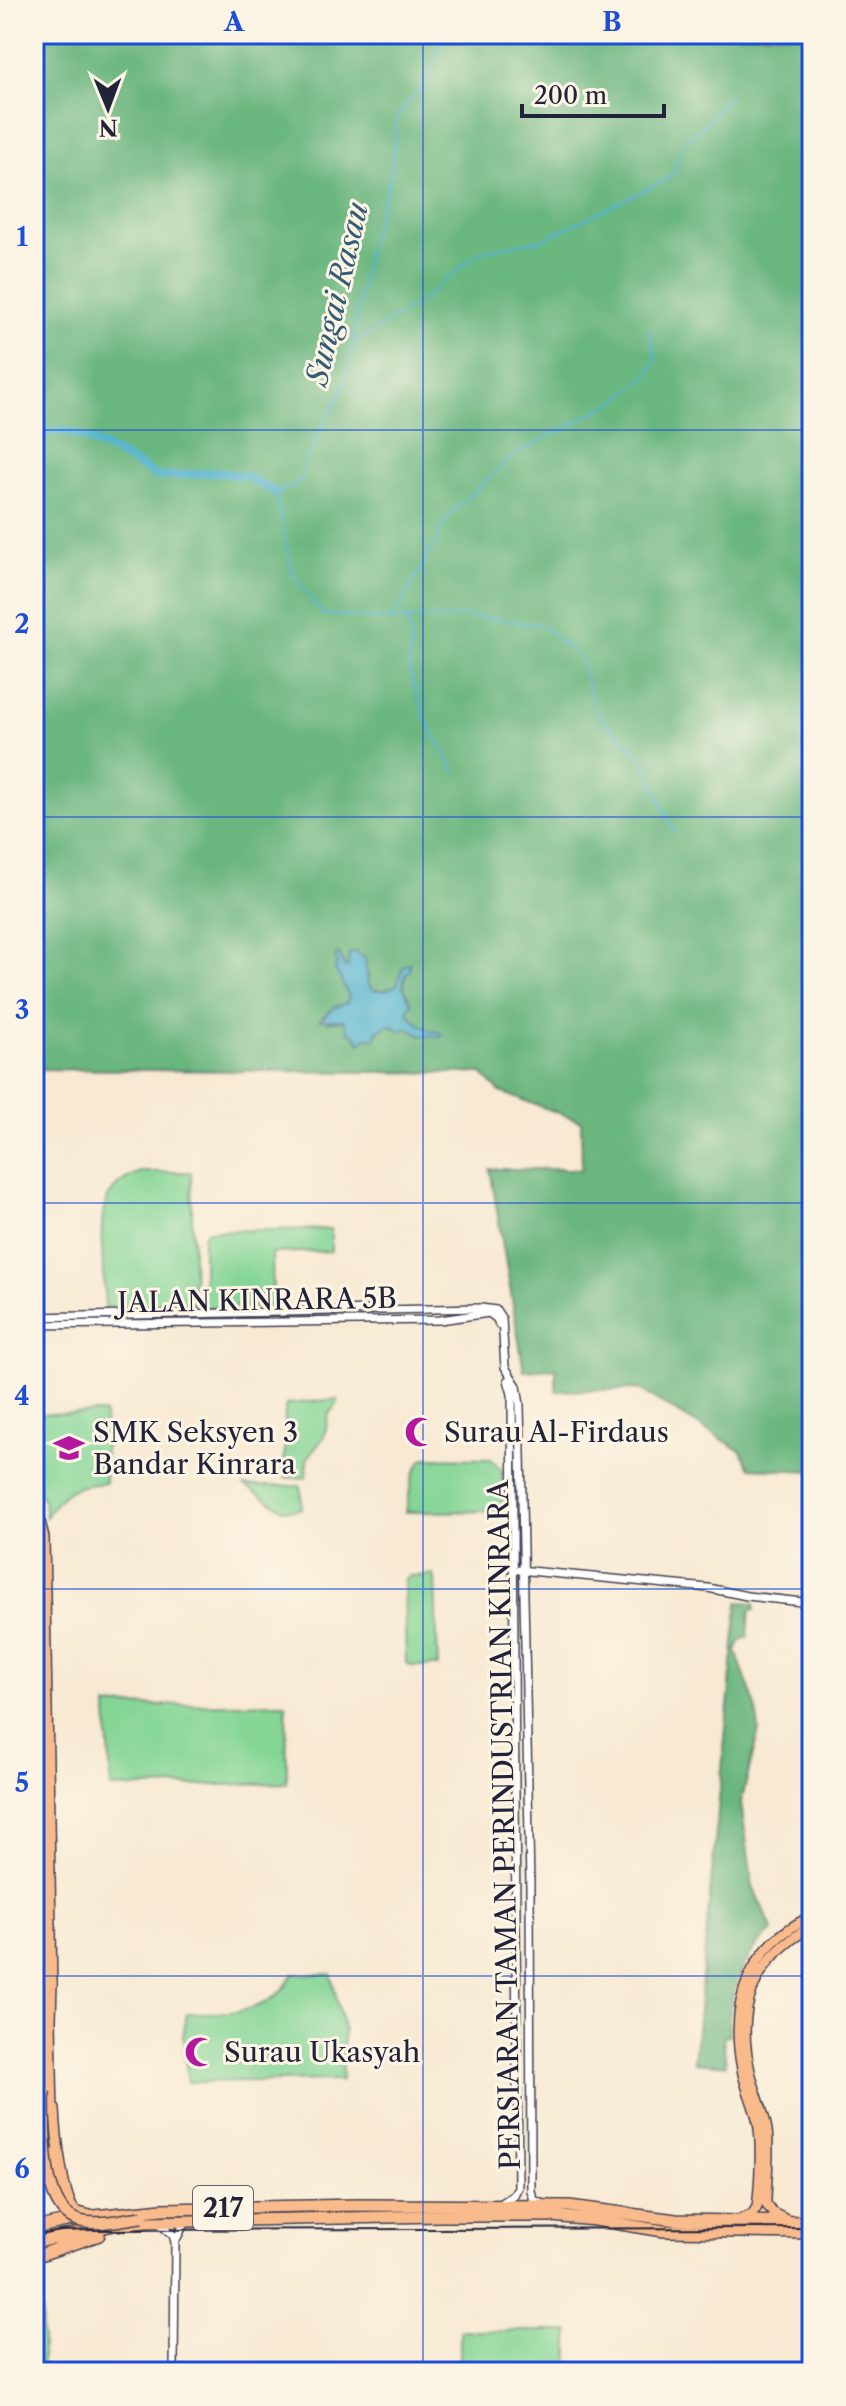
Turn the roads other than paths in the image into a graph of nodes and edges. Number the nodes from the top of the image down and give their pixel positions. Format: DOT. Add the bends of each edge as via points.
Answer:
graph roads {
  1 [pos="481,1312"];
  2 [pos="34,1317"];
  3 [pos="34,1325"];
  4 [pos="34,1498"];
  5 [pos="34,1523"];
  6 [pos="513,1569"];
  7 [pos="524,1571"];
  8 [pos="812,1603"];
  9 [pos="812,1916"];
  10 [pos="812,1926"];
  11 [pos="40,1951"];
  12 [pos="51,1982"];
  13 [pos="44,2092"];
  14 [pos="52,2115"];
  15 [pos="762,2175"];
  16 [pos="497,2206"];
  17 [pos="550,2206"];
  18 [pos="105,2215"];
  19 [pos="206,2220"];
  20 [pos="222,2220"];
  21 [pos="730,2220"];
  22 [pos="790,2221"];
  23 [pos="812,2222"];
  24 [pos="184,2224"];
  25 [pos="37,2226"];
  26 [pos="162,2226"];
  27 [pos="812,2233"];
  28 [pos="175,2242"];
  29 [pos="35,2249"];
  30 [pos="174,2372"];
  1 -- 2 [label="street, JALAN KINRARA 5B"];
  1 -- 3 [label="street, JALAN KINRARA 5B" via="448,1319"];
  1 -- 6 [label="street, PERSIARAN TAMAN PERINDUSTRIAN KINRARA" via="497,1319 501,1369 511,1385"];
  1 -- 7 [label="street, PERSIARAN TAMAN PERINDUSTRIAN KINRARA" via="496,1310 501,1315 505,1367 519,1391"];
  4 -- 11 [label="main road" via="44,1537"];
  5 -- 11 [label="main road"];
  6 -- 7 [label="street"];
  6 -- 16 [label="street, PERSIARAN TAMAN PERINDUSTRIAN KINRARA" via="518,2187"];
  7 -- 8 [label="street"];
  7 -- 17 [label="street, PERSIARAN TAMAN PERINDUSTRIAN KINRARA" via="531,2191 534,2200"];
  9 -- 15 [label="main road" via="770,1943 757,1959 738,2017 741,2067 757,2121"];
  10 -- 15 [label="main road" via="767,1962 745,2018 750,2074 767,2131"];
  11 -- 12 [label="main road"];
  11 -- 13 [label="main road"];
  12 -- 14 [label="highway"];
  12 -- 18 [label="main road" via="56,2124 69,2200 80,2214"];
  13 -- 19 [label="highway, bridge" via="53,2194 72,2218"];
  13 -- 25 [label="main road" via="63,2210 61,2216"];
  15 -- 21 [label="main road" via="756,2211"];
  15 -- 22 [label="main road" via="768,2209"];
  16 -- 17 [label="highway, 217"];
  16 -- 18 [label="highway, 217" via="177,2209"];
  17 -- 21 [label="highway, 217" via="664,2219"];
  18 -- 25 [label="highway, 217"];
  19 -- 20 [label="highway, 217"];
  19 -- 29 [label="highway, 217" via="114,2225"];
  20 -- 24 [label="highway"];
  20 -- 27 [label="highway, 217" via="551,2216 664,2231"];
  21 -- 22 [label="highway, 217"];
  22 -- 23 [label="highway, 217"];
  24 -- 26 [label="highway"];
  24 -- 28 [label="street"];
  26 -- 28 [label="street"];
  26 -- 29 [label="highway"];
  28 -- 30 [label="street"];
}
